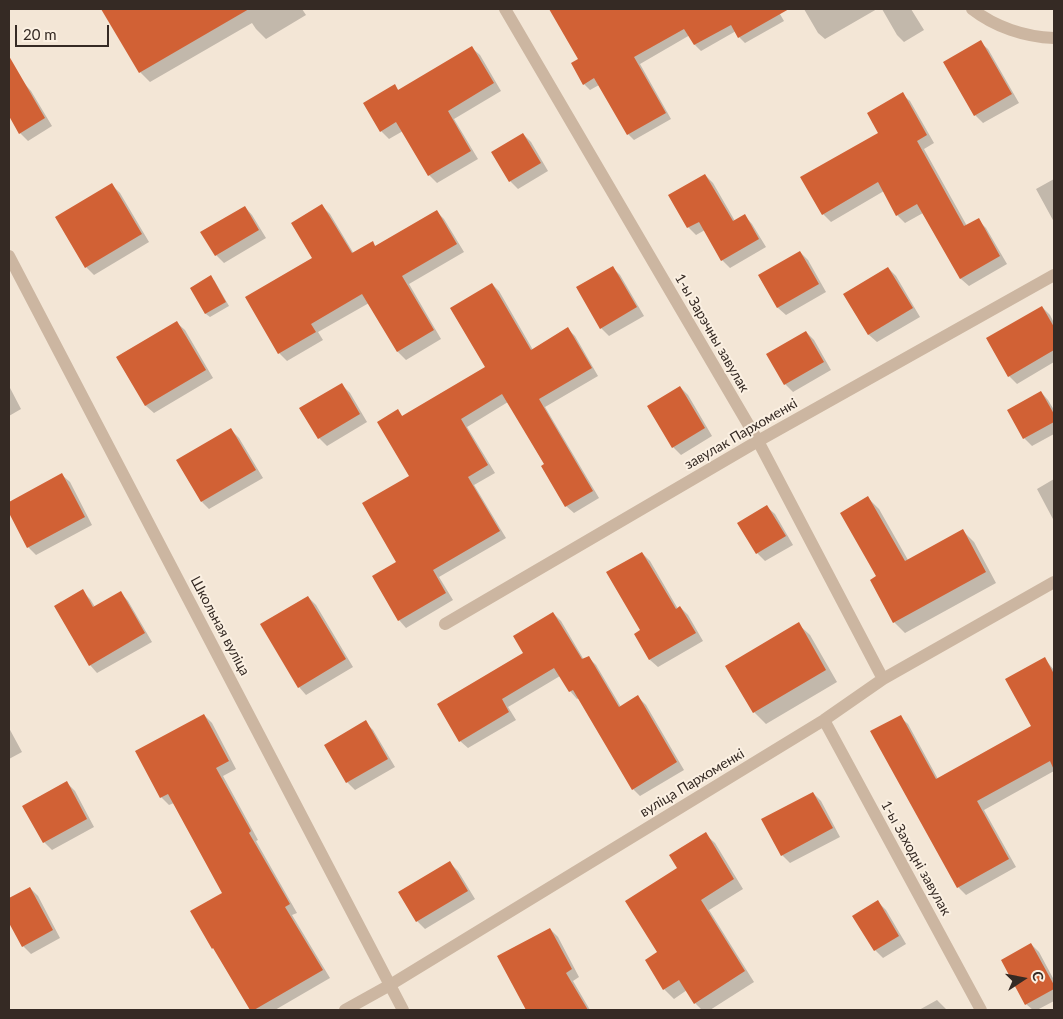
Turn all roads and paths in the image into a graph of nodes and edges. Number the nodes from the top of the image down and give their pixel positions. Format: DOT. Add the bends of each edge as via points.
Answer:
graph roads {
  1 [pos="505,9"];
  2 [pos="972,9"];
  3 [pos="1054,38"];
  4 [pos="9,256"];
  5 [pos="1054,275"];
  6 [pos="758,441"];
  7 [pos="1054,582"];
  8 [pos="445,624"];
  9 [pos="883,679"];
  10 [pos="824,720"];
  11 [pos="390,986"];
  12 [pos="345,1010"];
  13 [pos="403,1010"];
  14 [pos="981,1010"];
  1 -- 6 [label="street, 1-ы Зарэчны завулак"];
  2 -- 3 [label="street" via="982,17 1022,34"];
  4 -- 11 [label="street, Школьная вуліца"];
  5 -- 6 [label="street, завулак Пархоменкі"];
  6 -- 8 [label="street, завулак Пархоменкі"];
  6 -- 9 [label="street, 1-ы Зарэчны завулак"];
  7 -- 9 [label="street, вуліца Пархоменкі"];
  9 -- 10 [label="street, вуліца Пархоменкі"];
  10 -- 11 [label="street, вуліца Пархоменкі"];
  10 -- 14 [label="street, 1-ы Заходні завулак"];
  11 -- 12 [label="street, вуліца Пархоменкі"];
  11 -- 13 [label="street, Школьная вуліца"];
}
